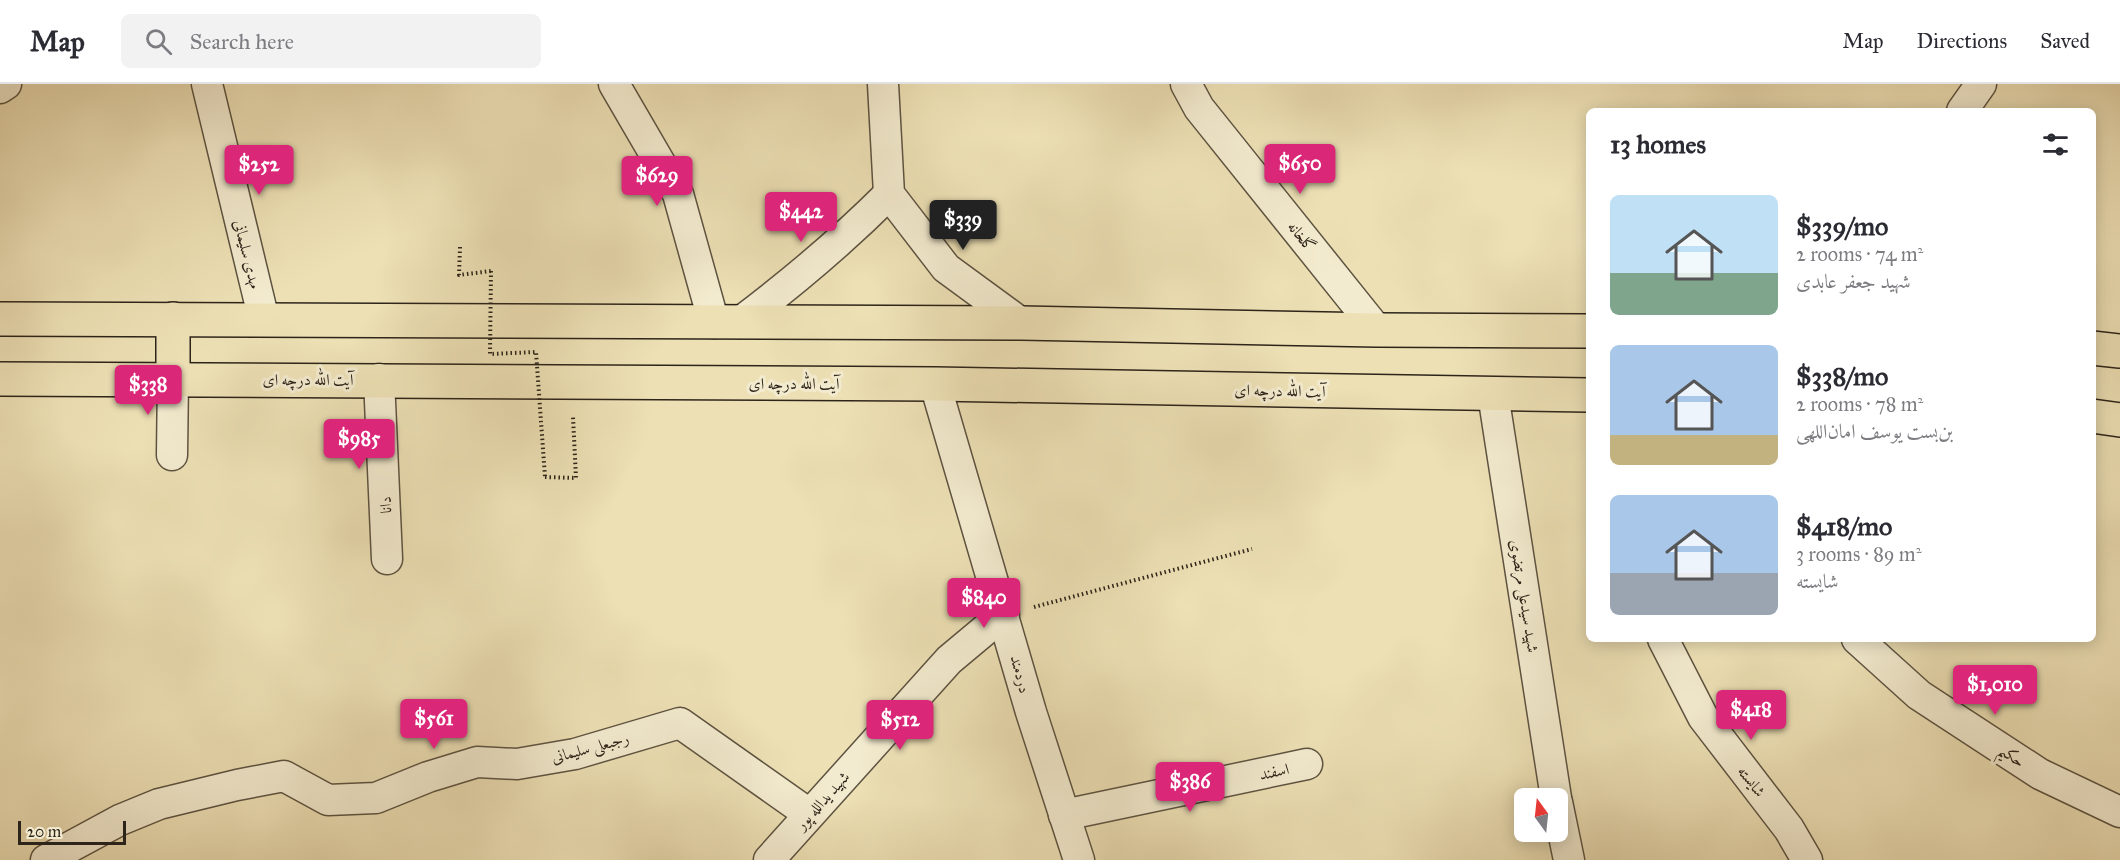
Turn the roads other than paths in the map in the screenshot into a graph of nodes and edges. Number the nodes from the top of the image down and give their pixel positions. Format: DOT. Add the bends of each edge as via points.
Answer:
graph roads {
  1 [pos="6,84"];
  2 [pos="207,84"];
  3 [pos="614,84"];
  4 [pos="883,84"];
  5 [pos="1186,84"];
  6 [pos="1981,84"];
  7 [pos="0,88"];
  8 [pos="1964,108"];
  9 [pos="889,194"];
  10 [pos="0,319"];
  11 [pos="173,319"];
  12 [pos="264,320"];
  13 [pos="727,323"];
  14 [pos="1021,323"];
  15 [pos="1377,330"];
  16 [pos="1586,331"];
  17 [pos="2096,348"];
  18 [pos="2120,351"];
  19 [pos="173,378"];
  20 [pos="0,379"];
  21 [pos="379,380"];
  22 [pos="935,384"];
  23 [pos="1493,394"];
  24 [pos="1586,395"];
  25 [pos="2096,417"];
  26 [pos="2120,420"];
  27 [pos="172,455"];
  28 [pos="387,560"];
  29 [pos="1004,614"];
  30 [pos="1665,642"];
  31 [pos="1860,642"];
  32 [pos="1307,765"];
  33 [pos="1555,788"];
  34 [pos="2120,812"];
  35 [pos="809,813"];
  36 [pos="1064,815"];
  37 [pos="1565,842"];
  38 [pos="46,860"];
  39 [pos="769,860"];
  40 [pos="1079,860"];
  41 [pos="1569,860"];
  42 [pos="1807,860"];
  1 -- 7 [label="street"];
  2 -- 12 [label="street, مهدی سلیمانی"];
  3 -- 13 [label="street" via="678,194"];
  4 -- 9 [label="street"];
  5 -- 15 [label="street, گلخانه" via="1199,108"];
  6 -- 8 [label="street"];
  9 -- 13 [label="street" via="834,247"];
  9 -- 14 [label="street" via="946,268"];
  10 -- 11 [label="main road"];
  11 -- 12 [label="main road"];
  11 -- 19 [label="main road"];
  12 -- 13 [label="main road"];
  13 -- 14 [label="main road"];
  14 -- 15 [label="main road"];
  15 -- 16 [label="main road"];
  17 -- 18 [label="main road"];
  19 -- 20 [label="main road, آیت الله درچه ای"];
  19 -- 21 [label="main road, آیت الله درچه ای"];
  19 -- 27 [label="street"];
  21 -- 22 [label="main road, آیت الله درچه ای"];
  21 -- 28 [label="street, دانا"];
  22 -- 23 [label="main road, آیت الله درچه ای"];
  22 -- 29 [label="street, دردمند"];
  23 -- 24 [label="main road, آیت الله درچه ای"];
  23 -- 33 [label="street, شهید سیدعلی مرتضوی"];
  25 -- 26 [label="main road"];
  29 -- 35 [label="street, شهید یدالله پور" via="949,660"];
  29 -- 36 [label="street, دردمند"];
  30 -- 42 [label="street, شایسته" via="1703,717 1789,829"];
  31 -- 34 [label="street, حکیم" via="1929,702 2040,774"];
  32 -- 36 [label="street, اسفند"];
  35 -- 38 [label="street, رجبعلی سلیمانی" via="680,723 575,754 517,764 477,762 376,798 328,800 284,776 237,785 159,804"];
  35 -- 39 [label="street, شهید یدالله پور"];
  36 -- 40 [label="street, دردمند"];
  37 -- 41 [label="street, شهید سیدعلی مرتضوی"];
}
